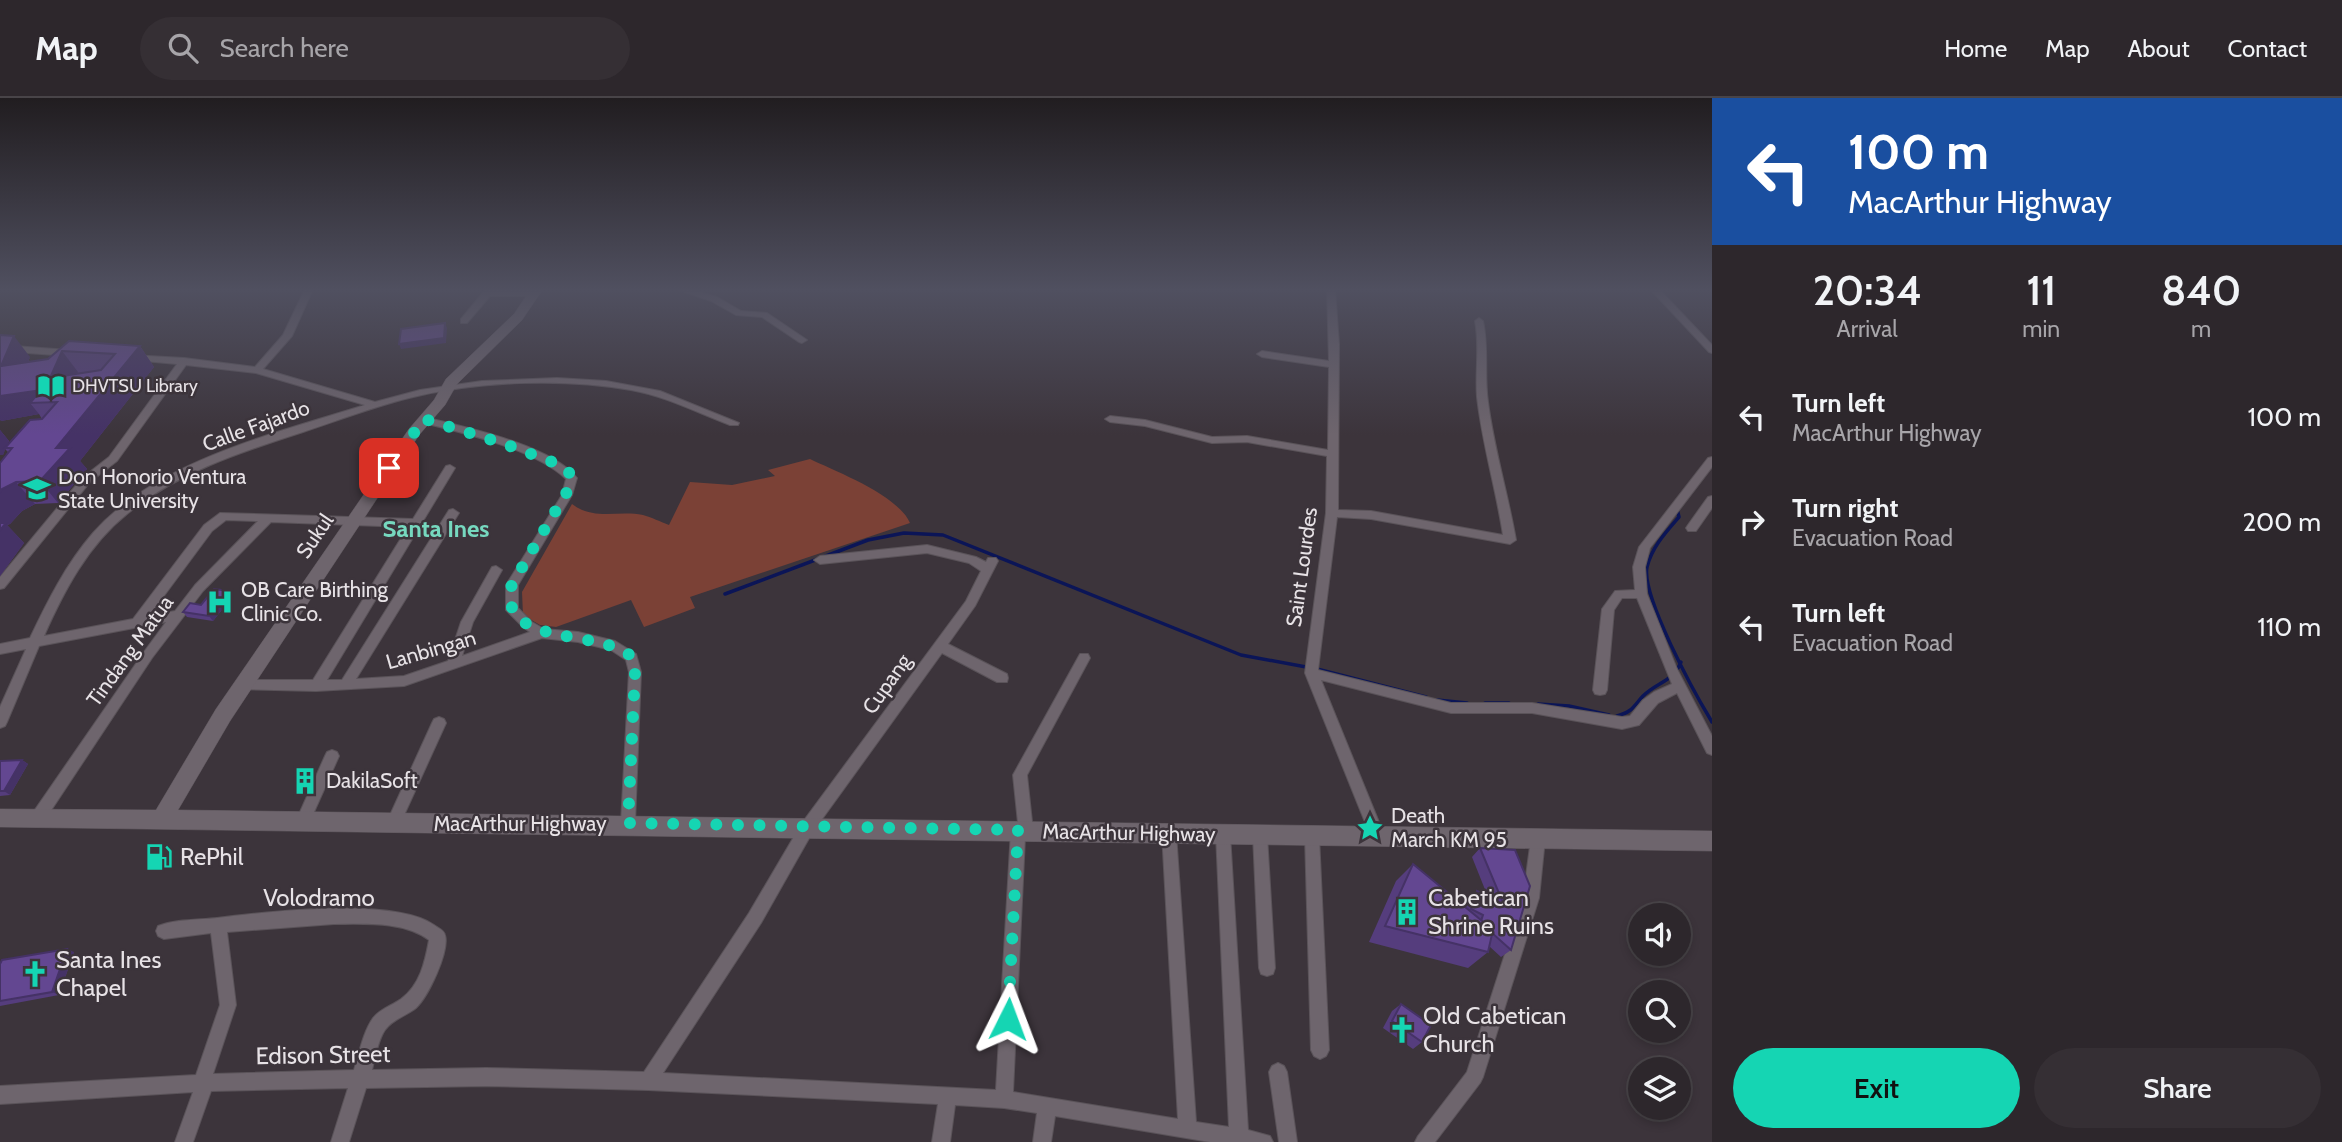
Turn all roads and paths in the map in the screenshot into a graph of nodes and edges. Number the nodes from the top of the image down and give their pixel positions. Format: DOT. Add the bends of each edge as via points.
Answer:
graph roads {
  1 [pos="285,338"];
  2 [pos="498,338"];
  3 [pos="799,338"];
  4 [pos="1333,338"];
  5 [pos="1483,338"];
  6 [pos="1699,338"];
  7 [pos="802,340"];
  8 [pos="0,348"];
  9 [pos="1712,350"];
  10 [pos="76,354"];
  11 [pos="1262,354"];
  12 [pos="127,357"];
  13 [pos="184,361"];
  14 [pos="1334,365"];
  15 [pos="257,370"];
  16 [pos="447,390"];
  17 [pos="376,405"];
  18 [pos="424,419"];
  19 [pos="1110,419"];
  20 [pos="734,424"];
  21 [pos="1334,454"];
  22 [pos="1712,460"];
  23 [pos="450,468"];
  24 [pos="1712,500"];
  25 [pos="453,513"];
  26 [pos="1332,513"];
  27 [pos="268,519"];
  28 [pos="354,520"];
  29 [pos="416,523"];
  30 [pos="1692,528"];
  31 [pos="820,560"];
  32 [pos="496,570"];
  33 [pos="0,585"];
  34 [pos="1641,594"];
  35 [pos="179,615"];
  36 [pos="137,623"];
  37 [pos="542,633"];
  38 [pos="38,641"];
  39 [pos="940,646"];
  40 [pos="0,649"];
  41 [pos="1084,658"];
  42 [pos="453,665"];
  43 [pos="1311,669"];
  44 [pos="1002,678"];
  45 [pos="1676,679"];
  46 [pos="243,685"];
  47 [pos="346,685"];
  48 [pos="316,686"];
  49 [pos="1600,690"];
  50 [pos="0,722"];
  51 [pos="439,723"];
  52 [pos="1712,749"];
  53 [pos="332,756"];
  54 [pos="0,818"];
  55 [pos="37,819"];
  56 [pos="162,819"];
  57 [pos="303,821"];
  58 [pos="628,823"];
  59 [pos="393,824"];
  60 [pos="807,828"];
  61 [pos="1022,830"];
  62 [pos="1169,833"];
  63 [pos="1223,834"];
  64 [pos="1260,835"];
  65 [pos="1312,836"];
  66 [pos="1378,837"];
  67 [pos="1538,839"];
  68 [pos="1712,841"];
  69 [pos="218,925"];
  70 [pos="164,931"];
  71 [pos="1267,968"];
  72 [pos="1320,1050"];
  73 [pos="1278,1072"];
  74 [pos="362,1078"];
  75 [pos="648,1081"];
  76 [pos="204,1082"];
  77 [pos="0,1095"];
  78 [pos="948,1095"];
  79 [pos="1003,1099"];
  80 [pos="1047,1108"];
  81 [pos="1188,1130"];
  82 [pos="1239,1138"];
  83 [pos="184,1142"];
  84 [pos="340,1142"];
  85 [pos="941,1142"];
  86 [pos="1042,1142"];
  87 [pos="1265,1142"];
  88 [pos="1288,1142"];
  89 [pos="1424,1142"];
  1 -- 15 [label="street"];
  2 -- 16 [label="main road, Sukul"];
  3 -- 7 [label="street"];
  4 -- 14 [label="street, Saint Lourdes"];
  5 -- 26 [label="street" via="1481,392 1510,540 1371,515"];
  6 -- 9 [label="street"];
  8 -- 10 [label="street"];
  11 -- 14 [label="street"];
  12 -- 13 [label="street"];
  13 -- 15 [label="street"];
  13 -- 33 [label="street" via="113,459 86,481"];
  14 -- 21 [label="street, Saint Lourdes"];
  15 -- 17 [label="street"];
  16 -- 17 [label="street, Calle Fajardo"];
  16 -- 18 [label="main road, Sukul"];
  16 -- 20 [label="street, Calle Fajardo" via="530,382 627,386 652,391"];
  17 -- 38 [label="street, Calle Fajardo" via="221,457 139,501 87,550 67,578"];
  18 -- 28 [label="main road, Sukul"];
  18 -- 37 [label="street" via="558,464 572,478 567,495 509,594 516,615"];
  19 -- 21 [label="street" via="1212,440 1247,439"];
  21 -- 26 [label="street, Saint Lourdes"];
  22 -- 34 [label="street" via="1645,547 1639,567"];
  23 -- 29 [label="street"];
  24 -- 30 [label="street"];
  25 -- 47 [label="street"];
  26 -- 43 [label="street, Saint Lourdes"];
  27 -- 28 [label="street"];
  27 -- 35 [label="street, Tindang Matua" via="220,565"];
  27 -- 36 [label="street" via="230,515 215,520"];
  28 -- 29 [label="street"];
  28 -- 46 [label="main road, Sukul"];
  29 -- 48 [label="street"];
  31 -- 39 [label="street, Cupang" via="927,548 990,565 971,603"];
  32 -- 42 [label="street" via="467,622"];
  34 -- 45 [label="street"];
  34 -- 49 [label="street" via="1619,594 1608,609"];
  35 -- 36 [label="street"];
  35 -- 55 [label="street, Tindang Matua"];
  36 -- 38 [label="street"];
  37 -- 42 [label="street, Lanbingan"];
  37 -- 58 [label="street" via="615,646 632,657"];
  38 -- 40 [label="street"];
  38 -- 50 [label="street, Calle Fajardo"];
  39 -- 44 [label="street"];
  39 -- 60 [label="street, Cupang"];
  41 -- 61 [label="street" via="1020,775"];
  42 -- 47 [label="street, Lanbingan" via="404,681"];
  43 -- 45 [label="street" via="1451,708 1532,708 1622,723 1634,721 1645,704"];
  43 -- 66 [label="street"];
  45 -- 52 [label="street"];
  46 -- 48 [label="street, Lanbingan"];
  46 -- 56 [label="main road, Sukul"];
  47 -- 48 [label="street, Lanbingan"];
  51 -- 59 [label="street"];
  53 -- 57 [label="street"];
  54 -- 55 [label="main road, MacArthur Highway"];
  55 -- 56 [label="main road, MacArthur Highway"];
  56 -- 57 [label="main road, MacArthur Highway"];
  57 -- 59 [label="main road, MacArthur Highway"];
  58 -- 59 [label="main road, MacArthur Highway"];
  58 -- 60 [label="main road, MacArthur Highway"];
  60 -- 61 [label="main road, MacArthur Highway"];
  60 -- 75 [label="street" via="755,918"];
  61 -- 62 [label="main road, MacArthur Highway"];
  61 -- 79 [label="street"];
  62 -- 63 [label="main road, MacArthur Highway"];
  62 -- 81 [label="street"];
  63 -- 64 [label="main road, MacArthur Highway"];
  63 -- 82 [label="street"];
  64 -- 65 [label="main road, MacArthur Highway"];
  64 -- 71 [label="street"];
  65 -- 66 [label="main road, MacArthur Highway"];
  65 -- 72 [label="street"];
  66 -- 67 [label="main road, MacArthur Highway"];
  67 -- 68 [label="main road, MacArthur Highway"];
  67 -- 89 [label="street" via="1531,898 1474,1077"];
  69 -- 70 [label="street, Volodramo"];
  69 -- 74 [label="street, Volodramo" via="282,917 354,916 433,930 438,937 430,969 415,997 380,1021"];
  69 -- 76 [label="street" via="228,1004"];
  73 -- 88 [label="street"];
  74 -- 75 [label="street, Edison Street"];
  74 -- 76 [label="street, Edison Street"];
  74 -- 84 [label="street"];
  75 -- 78 [label="street, Edison Street"];
  76 -- 77 [label="street, Edison Street"];
  76 -- 83 [label="street"];
  78 -- 79 [label="street, Edison Street"];
  78 -- 85 [label="street"];
  79 -- 80 [label="street, Edison Street"];
  80 -- 81 [label="street, Edison Street"];
  80 -- 86 [label="street"];
  81 -- 82 [label="street, Edison Street"];
  82 -- 87 [label="street, Edison Street"];
}
